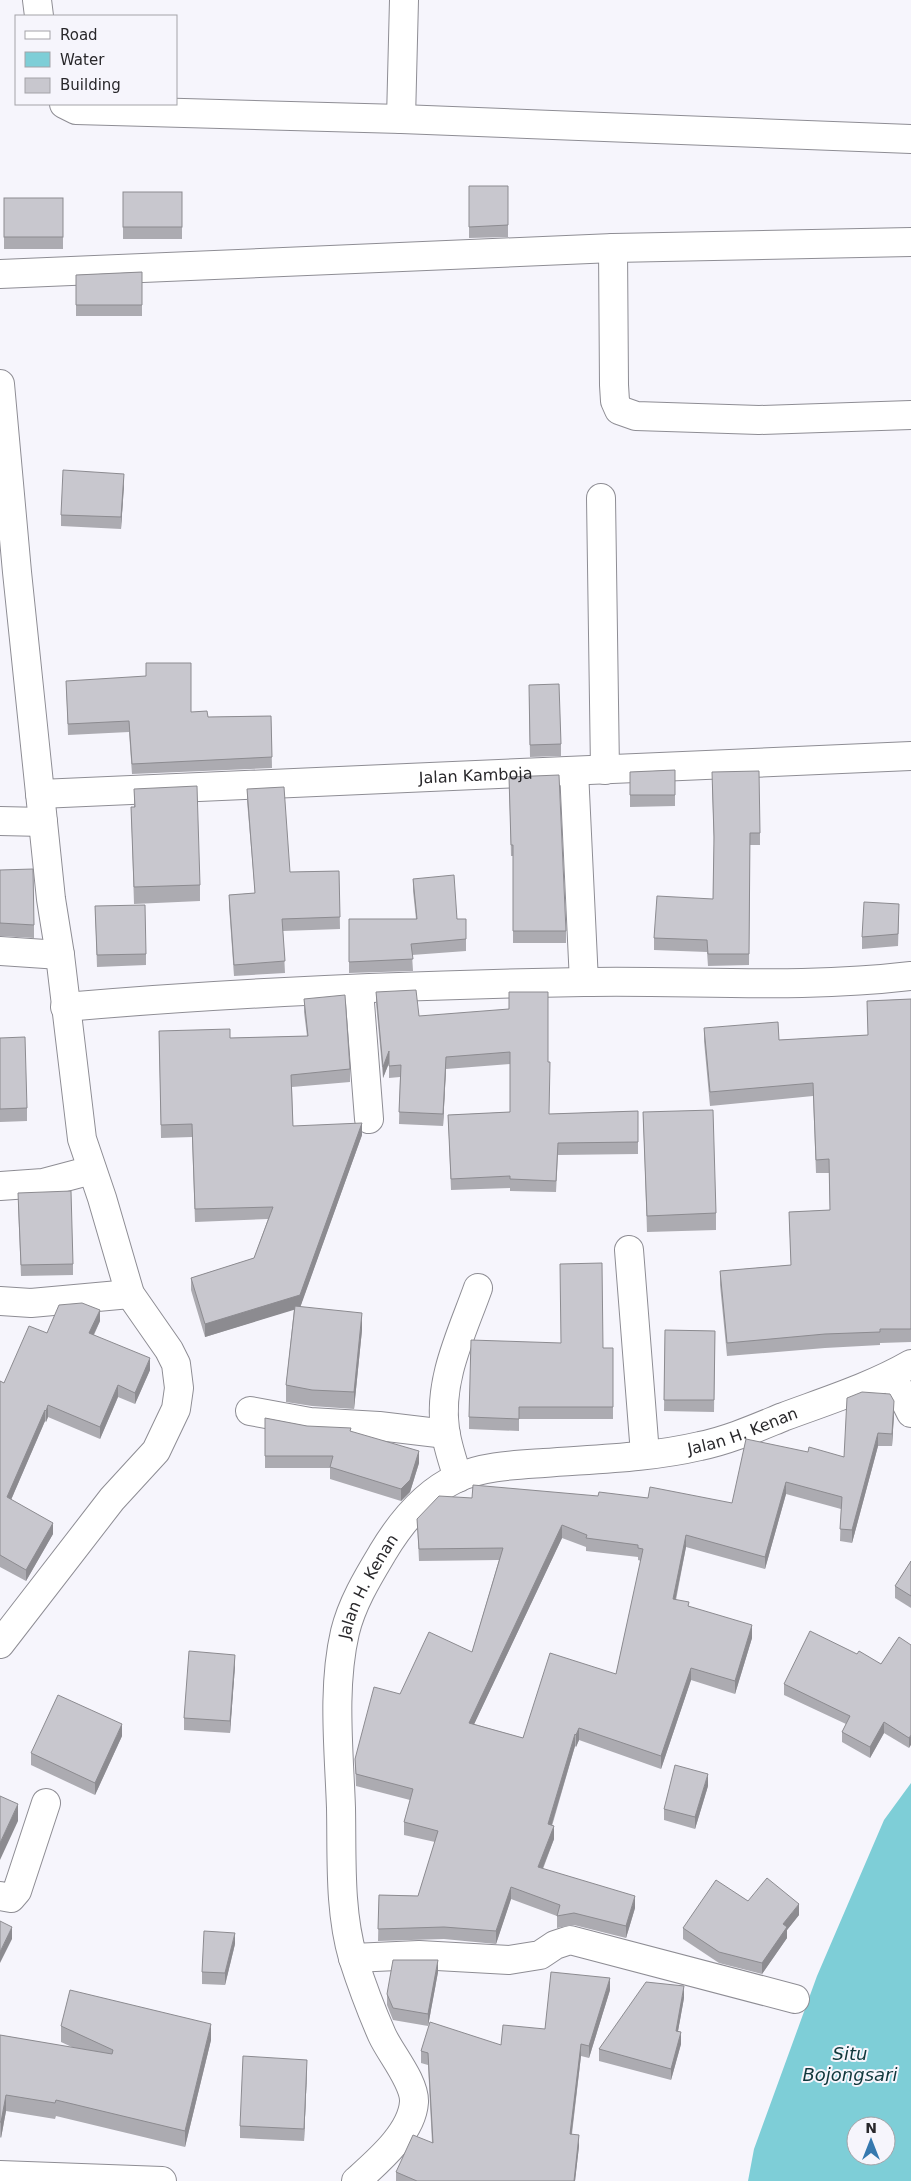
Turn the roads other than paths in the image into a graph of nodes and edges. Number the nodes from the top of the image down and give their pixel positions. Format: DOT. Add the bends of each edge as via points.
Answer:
graph roads {
  1 [pos="37,0"];
  2 [pos="404,0"];
  3 [pos="39,15"];
  4 [pos="66,105"];
  5 [pos="401,119"];
  6 [pos="911,139"];
  7 [pos="911,242"];
  8 [pos="613,248"];
  9 [pos="0,274"];
  10 [pos="0,384"];
  11 [pos="911,415"];
  12 [pos="601,498"];
  13 [pos="911,756"];
  14 [pos="605,770"];
  15 [pos="574,771"];
  16 [pos="40,794"];
  17 [pos="0,822"];
  18 [pos="44,822"];
  19 [pos="0,952"];
  20 [pos="60,955"];
  21 [pos="911,976"];
  22 [pos="584,982"];
  23 [pos="359,990"];
  24 [pos="65,1008"];
  25 [pos="369,1119"];
  26 [pos="92,1170"];
  27 [pos="0,1186"];
  28 [pos="629,1250"];
  29 [pos="478,1288"];
  30 [pos="130,1294"];
  31 [pos="0,1301"];
  32 [pos="901,1370"];
  33 [pos="250,1411"];
  34 [pos="911,1413"];
  35 [pos="446,1434"];
  36 [pos="645,1454"];
  37 [pos="458,1478"];
  38 [pos="0,1644"];
  39 [pos="46,1802"];
  40 [pos="0,1896"];
  41 [pos="353,1958"];
  42 [pos="795,1999"];
  43 [pos="0,2175"];
  44 [pos="162,2181"];
  45 [pos="356,2181"];
  1 -- 3 [label="street"];
  2 -- 5 [label="street"];
  4 -- 5 [label="street" via="76,110"];
  5 -- 6 [label="street"];
  7 -- 8 [label="street"];
  8 -- 9 [label="street"];
  8 -- 11 [label="street" via="614,385 619,410 636,416 759,420"];
  10 -- 16 [label="street"];
  12 -- 14 [label="street"];
  13 -- 14 [label="street, Jalan Kamboja"];
  14 -- 15 [label="street, Jalan Kamboja"];
  15 -- 16 [label="street, Jalan Kamboja"];
  15 -- 22 [label="street"];
  16 -- 18 [label="street"];
  17 -- 18 [label="street"];
  18 -- 20 [label="street"];
  19 -- 20 [label="street"];
  20 -- 24 [label="street"];
  21 -- 22 [label="street" via="825,982"];
  22 -- 23 [label="street"];
  23 -- 24 [label="street" via="215,995"];
  23 -- 25 [label="street"];
  24 -- 26 [label="street" via="82,1139"];
  26 -- 27 [label="street" via="43,1183"];
  26 -- 30 [label="street"];
  28 -- 36 [label="street"];
  29 -- 35 [label="street" via="450,1365 443,1406"];
  30 -- 31 [label="street" via="31,1302"];
  30 -- 38 [label="street" via="176,1364 176,1409 156,1451 112,1499"];
  32 -- 34 [label="street, Jalan H. Kenan"];
  32 -- 36 [label="street, Jalan H. Kenan" via="738,1435 699,1446"];
  33 -- 35 [label="street" via="310,1422"];
  35 -- 37 [label="street"];
  36 -- 37 [label="street, Jalan H. Kenan" via="512,1465"];
  37 -- 41 [label="street, Jalan H. Kenan" via="435,1491 411,1513 392,1537 355,1602 345,1631 339,1688 339,1734 343,1884 346,1926"];
  39 -- 40 [label="street" via="17,1891 11,1898"];
  41 -- 42 [label="street" via="419,1955 509,1960 540,1955 570,1940"];
  41 -- 45 [label="street, Jalan H. Kenan" via="382,2036 414,2092 414,2106 408,2122 389,2151"];
  43 -- 44 [label="street"];
}
